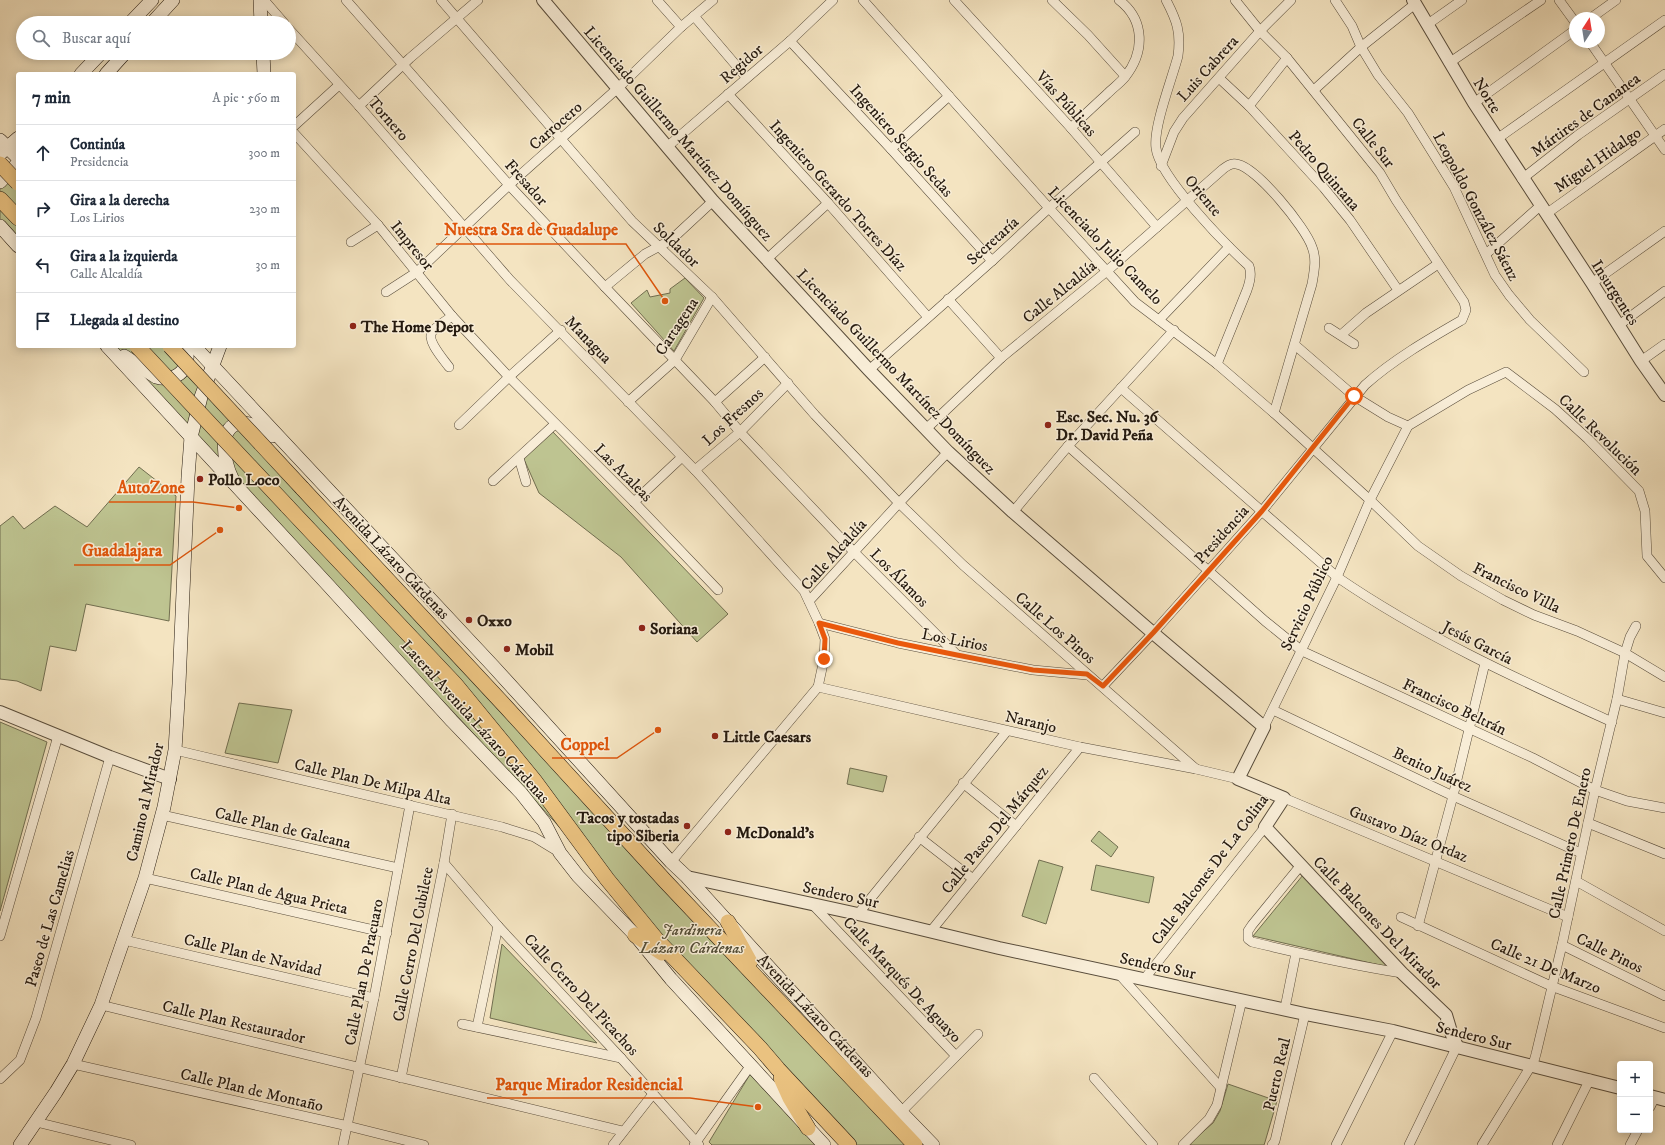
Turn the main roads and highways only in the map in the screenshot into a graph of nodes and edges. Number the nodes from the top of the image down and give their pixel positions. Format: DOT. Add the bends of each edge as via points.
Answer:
graph roads {
  1 [pos="152,0"];
  2 [pos="173,0"];
  3 [pos="260,0"];
  4 [pos="137,16"];
  5 [pos="158,16"];
  6 [pos="261,16"];
  7 [pos="94,60"];
  8 [pos="119,60"];
  9 [pos="263,60"];
  10 [pos="83,72"];
  11 [pos="108,72"];
  12 [pos="264,72"];
  13 [pos="0,134"];
  14 [pos="16,134"];
  15 [pos="16,139"];
  16 [pos="2,147"];
  17 [pos="16,157"];
  18 [pos="0,164"];
  19 [pos="16,165"];
  20 [pos="16,181"];
  21 [pos="0,182"];
  22 [pos="0,199"];
  23 [pos="16,216"];
  24 [pos="0,226"];
  25 [pos="16,244"];
  26 [pos="110,348"];
  27 [pos="111,348"];
  28 [pos="140,348"];
  29 [pos="172,348"];
  30 [pos="186,348"];
  31 [pos="196,348"];
  32 [pos="219,348"];
  33 [pos="213,366"];
  34 [pos="191,437"];
  35 [pos="285,445"];
  36 [pos="243,494"];
  37 [pos="728,922"];
  38 [pos="635,935"];
  39 [pos="685,968"];
  40 [pos="763,984"];
  41 [pos="778,1069"];
  42 [pos="899,1119"];
  43 [pos="808,1128"];
  44 [pos="20,1145"];
  45 [pos="824,1145"];
  46 [pos="849,1145"];
  47 [pos="915,1145"];
  48 [pos="923,1145"];
  49 [pos="933,1145"];
  1 -- 4 [label="main road"];
  2 -- 5 [label="main road"];
  3 -- 6 [label="main road"];
  7 -- 10 [label="main road"];
  8 -- 11 [label="main road"];
  9 -- 12 [label="main road"];
  13 -- 14 [label="main road"];
  15 -- 16 [label="main road"];
  16 -- 17 [label="main road"];
  18 -- 20 [label="highway, bridge"];
  19 -- 21 [label="main road"];
  22 -- 23 [label="highway"];
  24 -- 25 [label="main road"];
  26 -- 34 [label="main road, Lateral Avenida Lázaro Cárdenas"];
  27 -- 30 [label="main road" via="149,373 162,378 177,376 184,369 188,357"];
  28 -- 39 [label="highway, bridge" via="456,685 534,780 619,894 657,940"];
  29 -- 40 [label="highway, Avenida Lázaro Cárdenas, bridge"];
  31 -- 33 [label="main road"];
  32 -- 33 [label="main road, Camino al Mirador"];
  33 -- 34 [label="main road, Camino al Mirador" via="201,397"];
  33 -- 35 [label="main road"];
  34 -- 36 [label="main road, Lateral Avenida Lázaro Cárdenas"];
  34 -- 44 [label="main road, Camino al Mirador" via="175,750 162,815 145,878 101,1006 72,1064"];
  35 -- 36 [label="main road" via="252,425 238,424 231,428 225,438 226,461 231,477"];
  35 -- 37 [label="main road" via="493,666"];
  36 -- 38 [label="main road, Lateral Avenida Lázaro Cárdenas" via="521,793 544,822 560,853 587,887"];
  37 -- 40 [label="highway"];
  37 -- 42 [label="main road"];
  38 -- 39 [label="highway"];
  38 -- 43 [label="main road, Lateral Avenida Lázaro Cárdenas" via="671,979"];
  39 -- 41 [label="highway"];
  40 -- 42 [label="highway, Avenida Lázaro Cárdenas"];
  41 -- 43 [label="highway" via="783,1084"];
  41 -- 46 [label="highway"];
  42 -- 47 [label="highway, Avenida Lázaro Cárdenas"];
  42 -- 48 [label="highway"];
  42 -- 49 [label="main road"];
  43 -- 45 [label="main road, Lateral Avenida Lázaro Cárdenas"];
}
